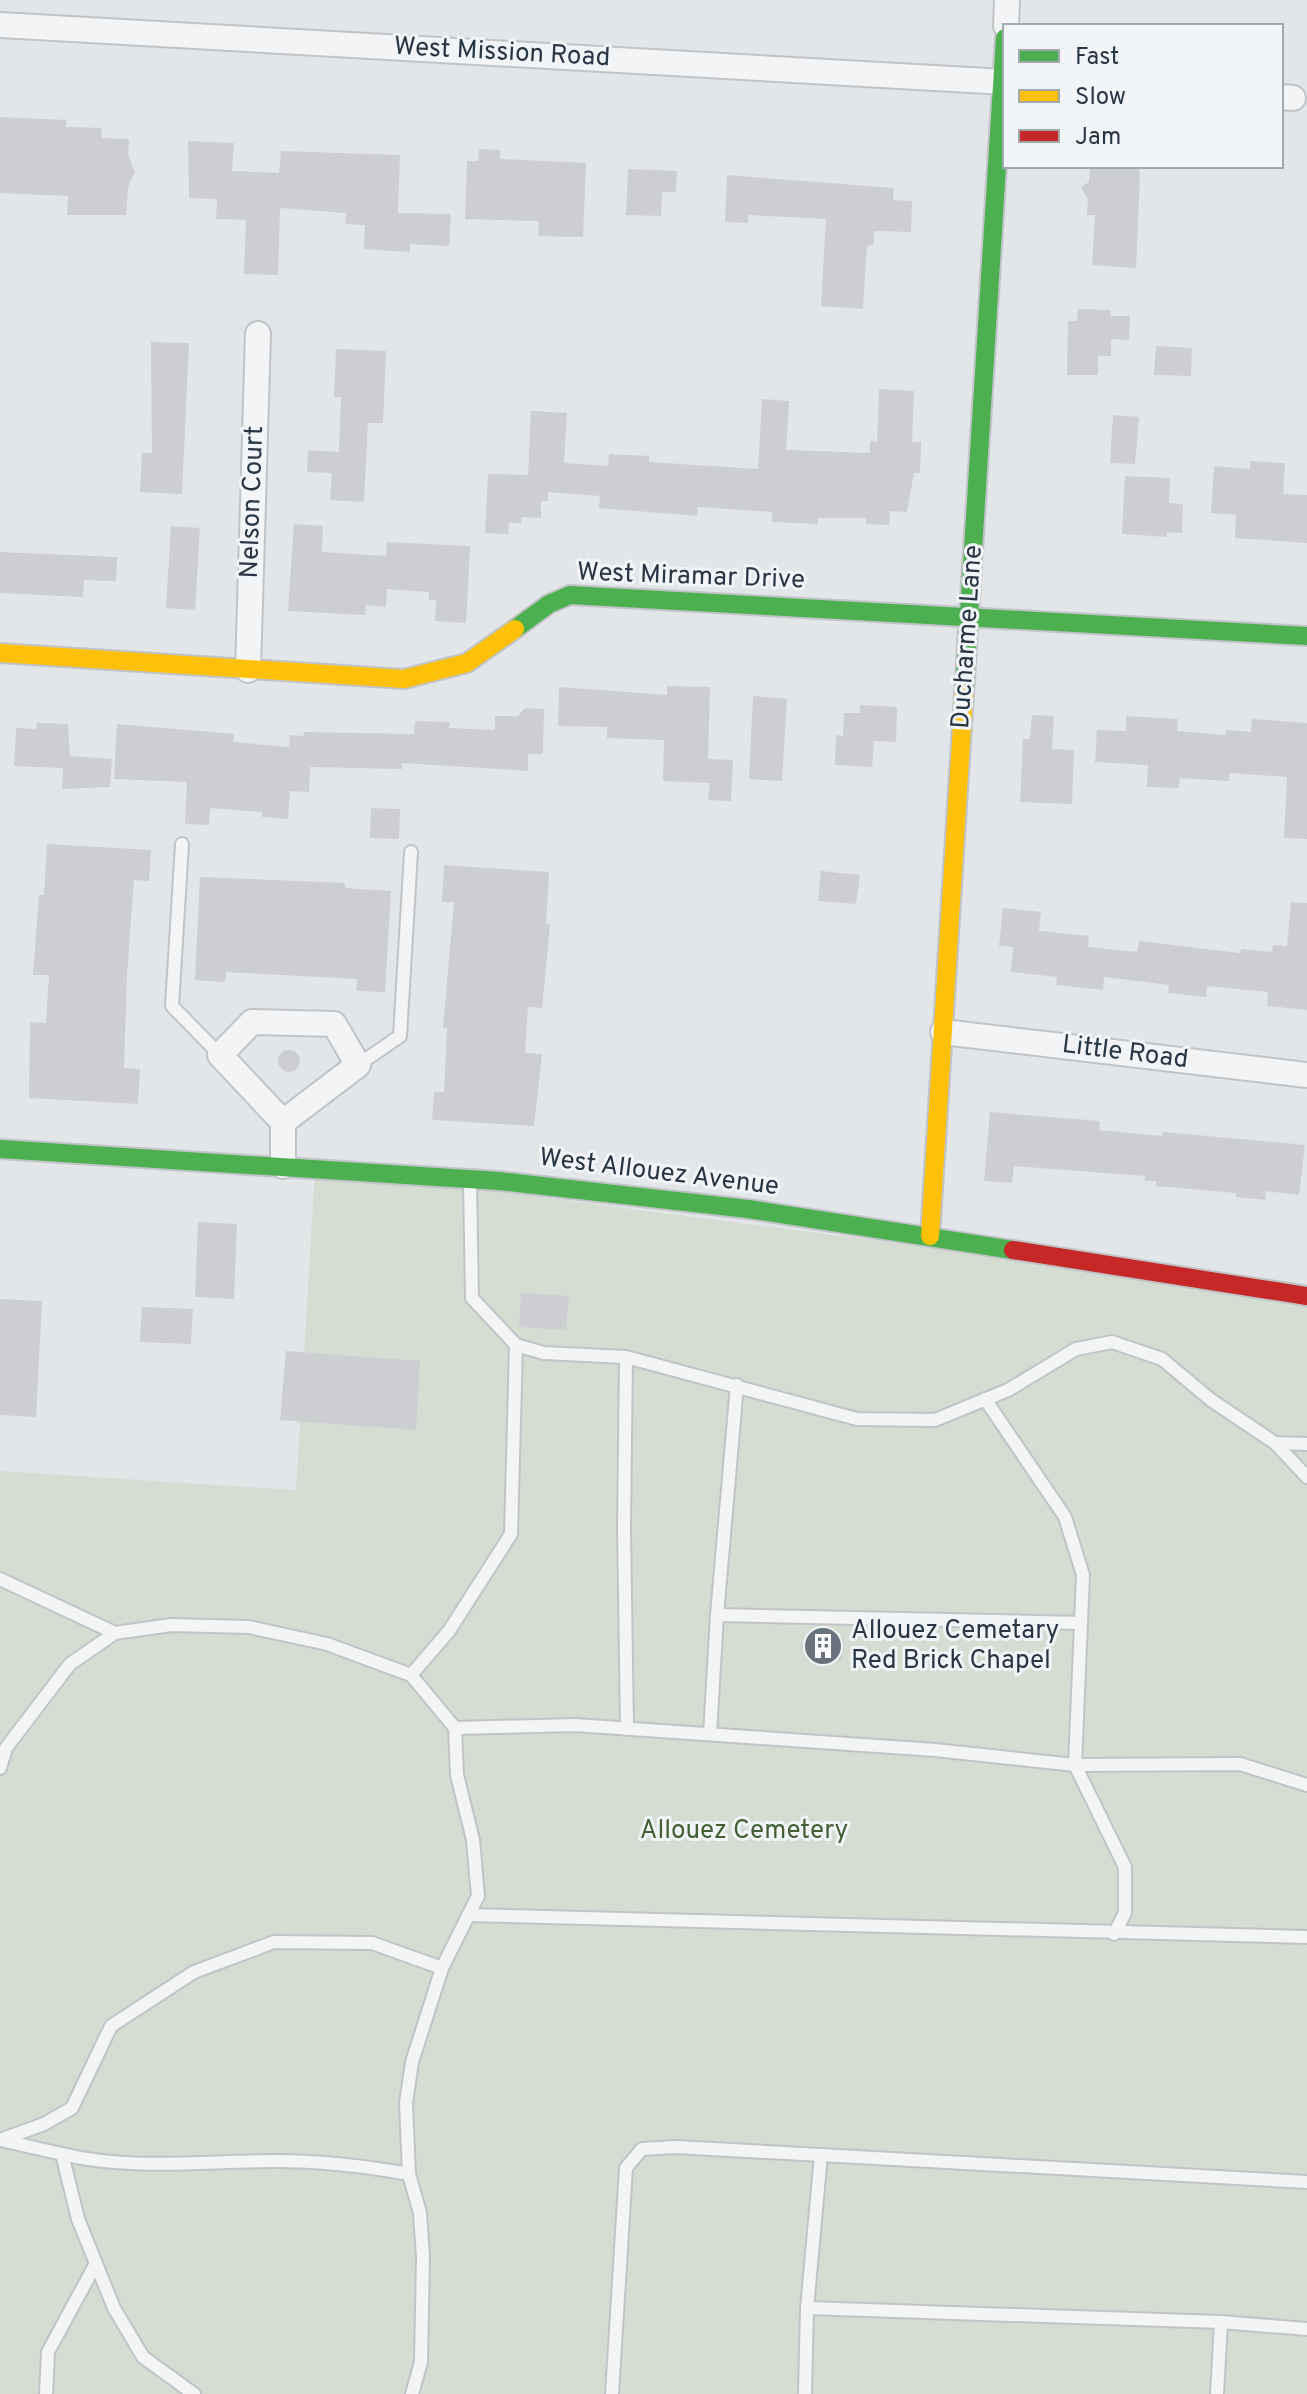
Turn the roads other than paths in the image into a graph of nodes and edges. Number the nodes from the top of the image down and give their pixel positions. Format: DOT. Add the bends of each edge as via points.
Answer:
graph roads {
  1 [pos="1007,0"];
  2 [pos="1006,24"];
  3 [pos="0,25"];
  4 [pos="1003,82"];
  5 [pos="1003,97"];
  6 [pos="258,334"];
  7 [pos="969,616"];
  8 [pos="1307,636"];
  9 [pos="0,653"];
  10 [pos="248,670"];
  11 [pos="182,844"];
  12 [pos="411,852"];
  13 [pos="943,1032"];
  14 [pos="220,1055"];
  15 [pos="358,1065"];
  16 [pos="1307,1075"];
  17 [pos="283,1122"];
  18 [pos="0,1149"];
  19 [pos="283,1166"];
  20 [pos="470,1178"];
  21 [pos="930,1236"];
  22 [pos="1307,1296"];
  23 [pos="516,1345"];
  24 [pos="626,1357"];
  25 [pos="737,1385"];
  26 [pos="985,1399"];
  27 [pos="1275,1443"];
  28 [pos="1307,1444"];
  29 [pos="1307,1477"];
  30 [pos="0,1579"];
  31 [pos="717,1615"];
  32 [pos="1081,1623"];
  33 [pos="115,1633"];
  34 [pos="411,1675"];
  35 [pos="455,1728"];
  36 [pos="627,1729"];
  37 [pos="710,1734"];
  38 [pos="1075,1765"];
  39 [pos="0,1768"];
  40 [pos="1307,1785"];
  41 [pos="468,1915"];
  42 [pos="1114,1934"];
  43 [pos="1307,1937"];
  44 [pos="442,1968"];
  45 [pos="2,2140"];
  46 [pos="62,2154"];
  47 [pos="821,2155"];
  48 [pos="409,2174"];
  49 [pos="1307,2182"];
  50 [pos="94,2267"];
  51 [pos="807,2308"];
  52 [pos="1221,2322"];
  53 [pos="1307,2329"];
  54 [pos="46,2394"];
  55 [pos="194,2394"];
  56 [pos="412,2394"];
  57 [pos="612,2394"];
  58 [pos="805,2394"];
  59 [pos="1217,2394"];
  1 -- 2 [label="street"];
  3 -- 4 [label="street, West Mission Road"];
  5 -- 7 [label="street, Ducharme Lane"];
  6 -- 10 [label="street, Nelson Court"];
  7 -- 8 [label="street, West Miramar Drive"];
  7 -- 10 [label="street, West Miramar Drive" via="570,595 549,604 467,663 430,675 404,679"];
  7 -- 13 [label="street, Ducharme Lane"];
  9 -- 10 [label="street, West Miramar Drive"];
  11 -- 14 [label="lane" via="172,1006"];
  12 -- 15 [label="lane" via="400,1036"];
  13 -- 16 [label="street, Little Road"];
  13 -- 21 [label="street, Ducharme Lane"];
  14 -- 15 [label="street" via="252,1022 334,1024"];
  14 -- 17 [label="street"];
  15 -- 17 [label="street"];
  17 -- 19 [label="street"];
  18 -- 19 [label="street, West Allouez Avenue"];
  19 -- 20 [label="street, West Allouez Avenue"];
  20 -- 21 [label="street, West Allouez Avenue" via="725,1206"];
  20 -- 23 [label="lane" via="472,1298"];
  21 -- 22 [label="street, West Allouez Avenue"];
  23 -- 24 [label="lane" via="544,1353"];
  23 -- 34 [label="lane" via="511,1534 449,1631"];
  24 -- 25 [label="lane"];
  24 -- 36 [label="lane"];
  25 -- 26 [label="lane" via="857,1419 935,1420"];
  25 -- 31 [label="lane"];
  26 -- 27 [label="lane" via="1076,1349 1112,1342 1162,1359"];
  26 -- 32 [label="lane" via="1065,1517 1083,1575"];
  27 -- 28 [label="lane"];
  27 -- 29 [label="lane"];
  30 -- 33 [label="lane"];
  31 -- 32 [label="lane"];
  31 -- 37 [label="lane"];
  32 -- 38 [label="lane"];
  33 -- 34 [label="lane" via="171,1625 249,1627 327,1644"];
  33 -- 39 [label="lane" via="70,1664 6,1748"];
  34 -- 35 [label="lane"];
  35 -- 36 [label="lane"];
  35 -- 41 [label="lane" via="457,1775 473,1840 478,1896"];
  36 -- 37 [label="lane"];
  37 -- 38 [label="lane"];
  38 -- 40 [label="lane" via="1240,1764"];
  38 -- 42 [label="lane" via="1125,1867 1125,1913"];
  41 -- 42 [label="lane"];
  41 -- 44 [label="lane"];
  42 -- 43 [label="lane"];
  44 -- 45 [label="lane" via="372,1943 274,1942 194,1972 111,2026 72,2108"];
  44 -- 48 [label="lane" via="412,2062 406,2103"];
  45 -- 46 [label="lane"];
  46 -- 48 [label="lane" via="132,2165 277,2161 353,2164"];
  46 -- 50 [label="lane"];
  47 -- 49 [label="lane"];
  47 -- 51 [label="lane"];
  47 -- 57 [label="lane" via="642,2149 626,2168"];
  48 -- 56 [label="lane" via="420,2213 423,2257 421,2362"];
  50 -- 54 [label="lane" via="48,2352"];
  50 -- 55 [label="lane" via="143,2357"];
  51 -- 52 [label="lane"];
  51 -- 58 [label="lane"];
  52 -- 53 [label="lane"];
  52 -- 59 [label="lane"];
}
